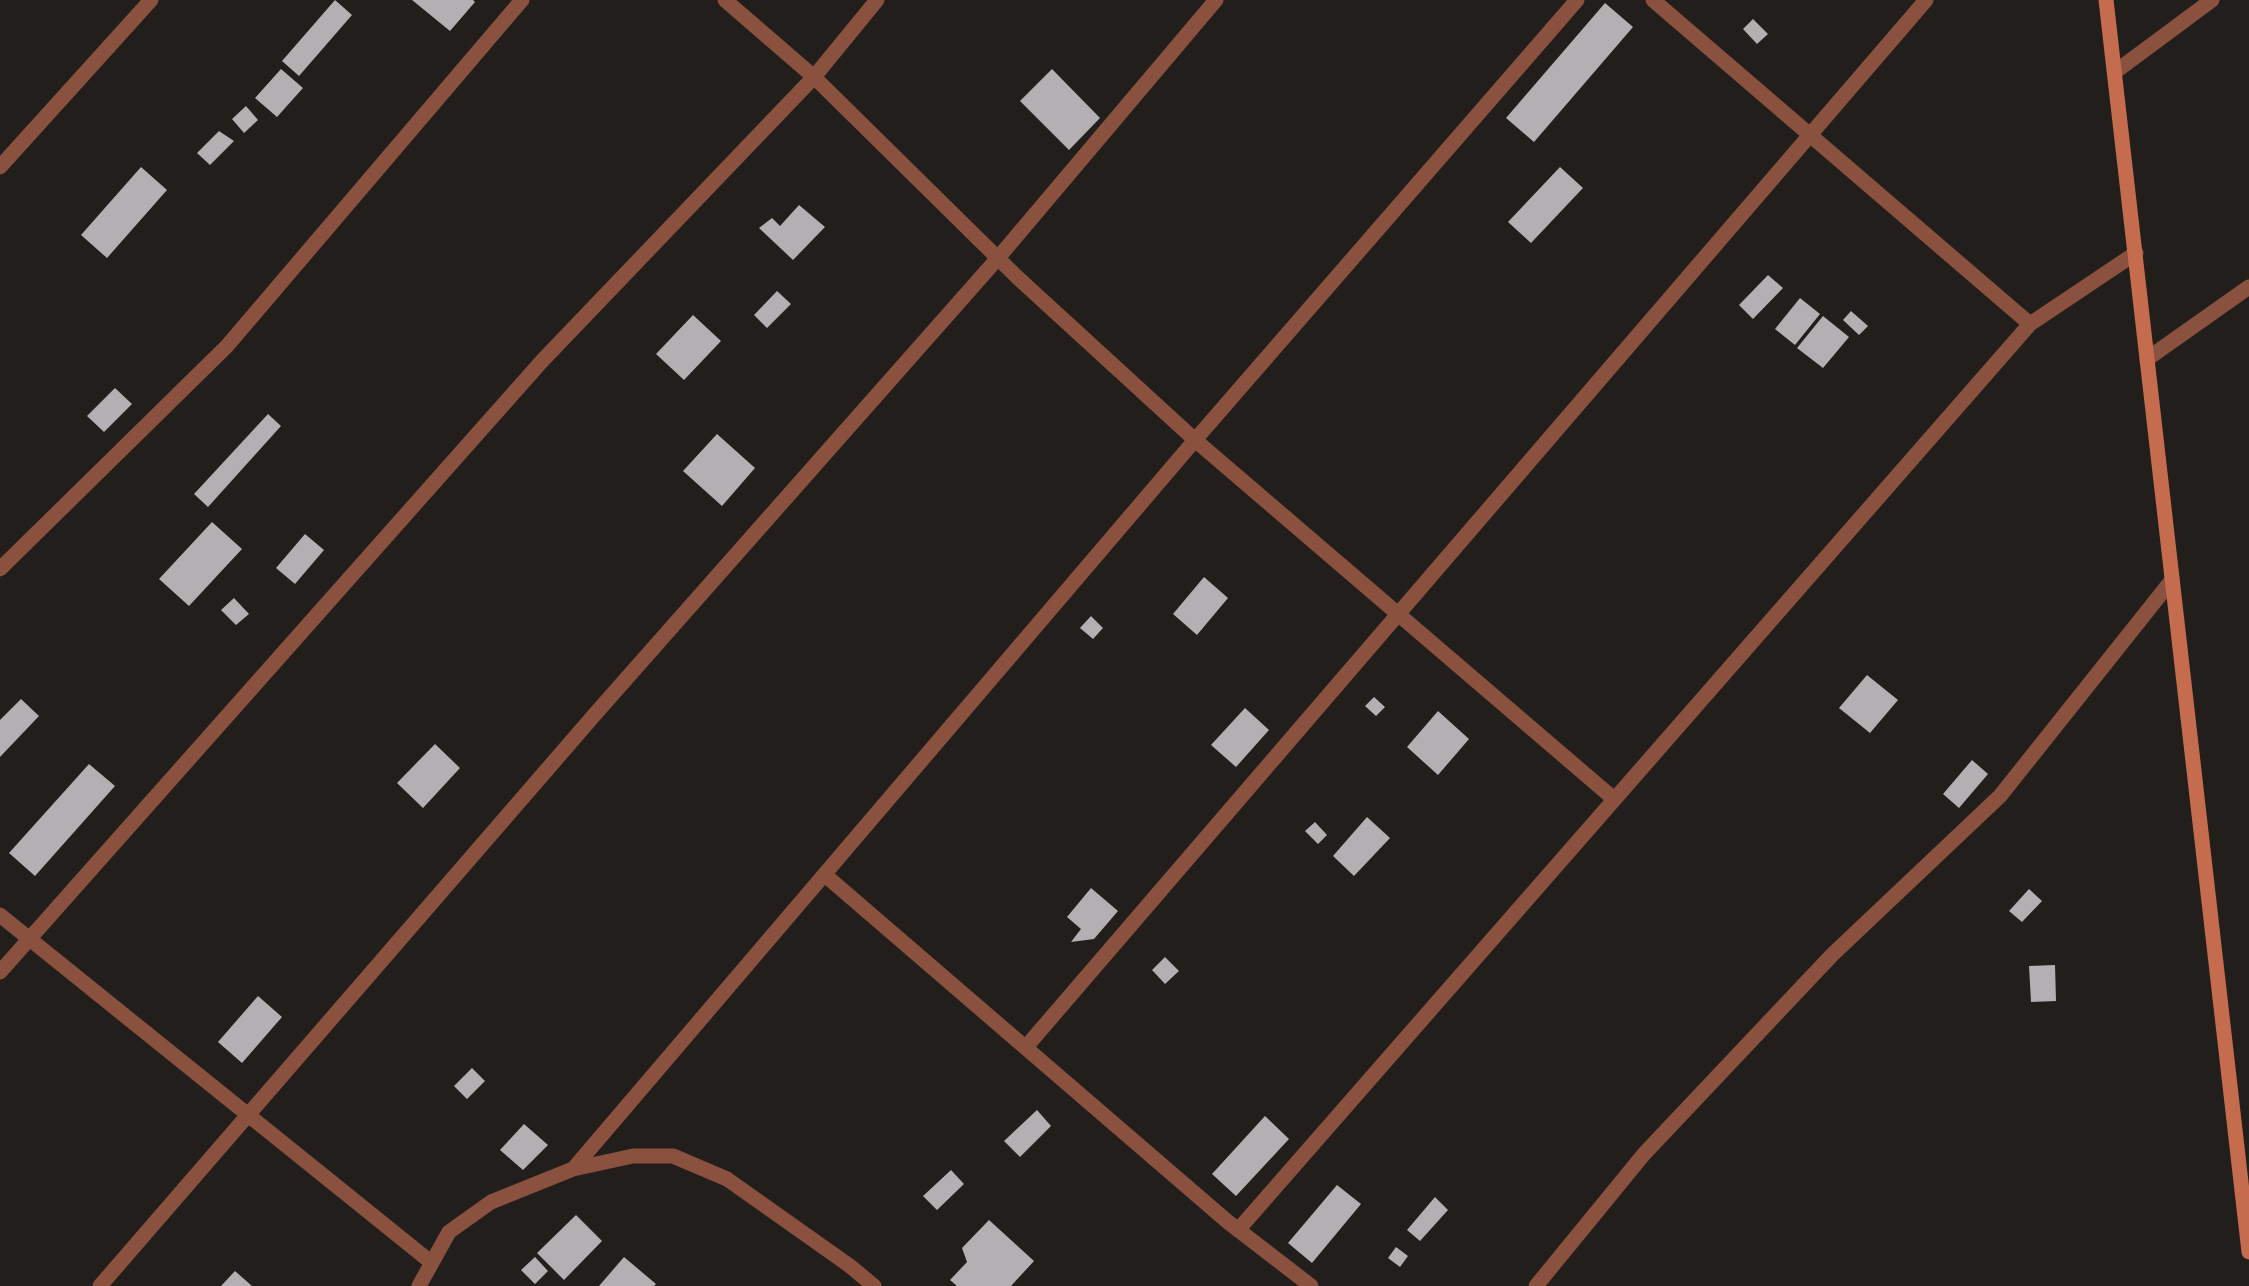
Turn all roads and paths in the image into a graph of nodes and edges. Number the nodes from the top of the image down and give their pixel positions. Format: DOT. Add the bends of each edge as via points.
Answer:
graph roads {
  1 [pos="151,0"];
  2 [pos="522,0"];
  3 [pos="725,0"];
  4 [pos="877,0"];
  5 [pos="1216,0"];
  6 [pos="1577,0"];
  7 [pos="1653,0"];
  8 [pos="1926,0"];
  9 [pos="2106,0"];
  10 [pos="2212,0"];
  11 [pos="2115,72"];
  12 [pos="814,76"];
  13 [pos="1809,134"];
  14 [pos="0,167"];
  15 [pos="2136,253"];
  16 [pos="998,258"];
  17 [pos="2249,287"];
  18 [pos="2030,324"];
  19 [pos="2147,359"];
  20 [pos="1195,440"];
  21 [pos="0,569"];
  22 [pos="2172,580"];
  23 [pos="1396,613"];
  24 [pos="1614,799"];
  25 [pos="825,875"];
  26 [pos="0,915"];
  27 [pos="30,937"];
  28 [pos="0,972"];
  29 [pos="1026,1047"];
  30 [pos="248,1115"];
  31 [pos="573,1169"];
  32 [pos="1238,1230"];
  33 [pos="2249,1252"];
  34 [pos="432,1263"];
  35 [pos="100,1286"];
  36 [pos="420,1286"];
  37 [pos="874,1286"];
  38 [pos="1311,1286"];
  39 [pos="1536,1286"];
  1 -- 14 [label="street"];
  2 -- 21 [label="street" via="226,346"];
  3 -- 12 [label="street"];
  4 -- 12 [label="street"];
  5 -- 16 [label="street"];
  6 -- 20 [label="street"];
  7 -- 13 [label="street"];
  8 -- 13 [label="street"];
  9 -- 11 [label="street"];
  10 -- 11 [label="street"];
  11 -- 15 [label="street"];
  12 -- 16 [label="street"];
  12 -- 27 [label="street" via="542,361"];
  13 -- 18 [label="street"];
  13 -- 23 [label="street"];
  15 -- 18 [label="street"];
  15 -- 19 [label="street"];
  16 -- 20 [label="street"];
  16 -- 30 [label="street"];
  17 -- 19 [label="street"];
  18 -- 24 [label="street"];
  19 -- 22 [label="street"];
  20 -- 23 [label="street"];
  20 -- 25 [label="street"];
  22 -- 33 [label="street"];
  22 -- 39 [label="street" via="2000,796 1832,955 1644,1154"];
  23 -- 24 [label="street"];
  23 -- 29 [label="street"];
  24 -- 32 [label="street"];
  25 -- 29 [label="street"];
  25 -- 31 [label="street"];
  26 -- 27 [label="street"];
  27 -- 28 [label="street"];
  27 -- 30 [label="street"];
  29 -- 32 [label="street"];
  30 -- 34 [label="street"];
  30 -- 35 [label="street"];
  31 -- 34 [label="street" via="491,1202 449,1232"];
  31 -- 37 [label="street" via="633,1156 673,1156 727,1179"];
  32 -- 38 [label="street"];
  34 -- 36 [label="street"];
}
